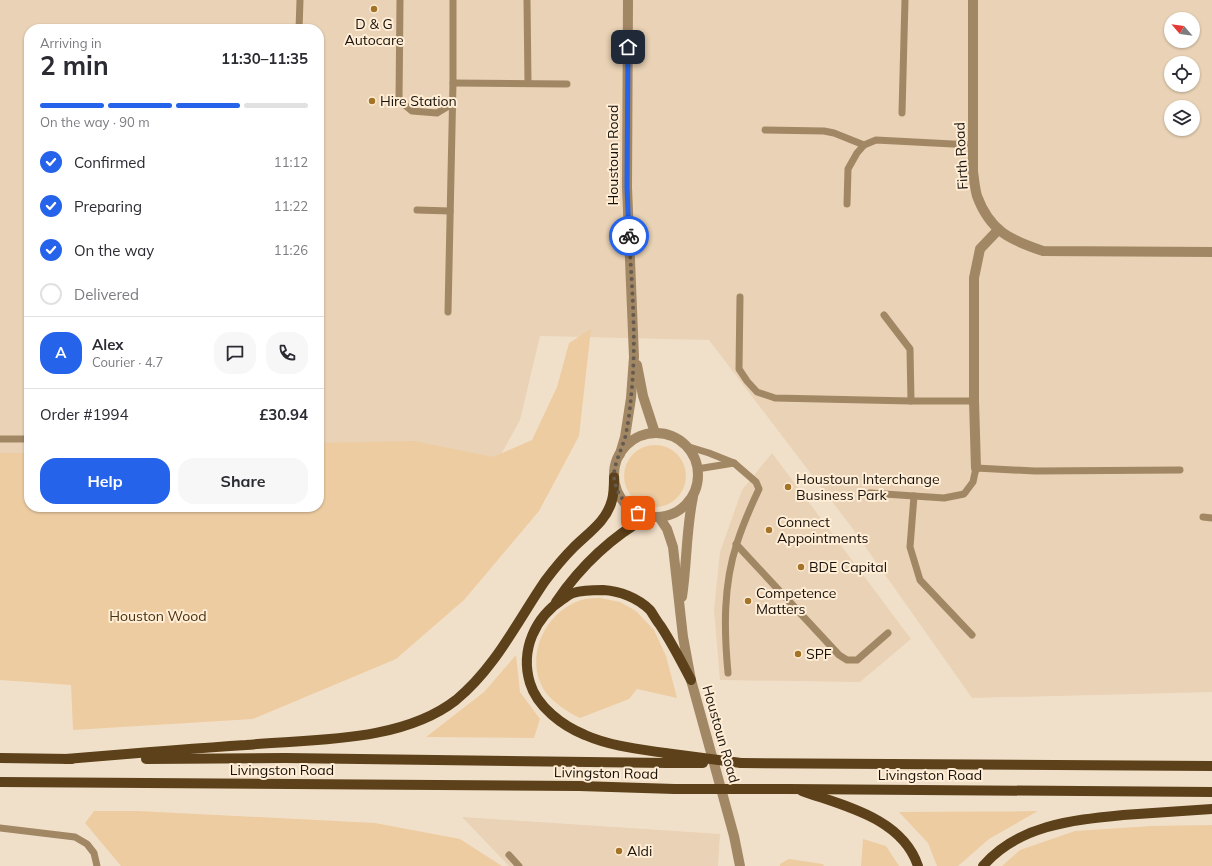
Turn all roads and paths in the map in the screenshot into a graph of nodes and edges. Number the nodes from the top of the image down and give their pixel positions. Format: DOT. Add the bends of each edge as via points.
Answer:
graph roads {
  1 [pos="300,0"];
  2 [pos="400,0"];
  3 [pos="453,0"];
  4 [pos="527,0"];
  5 [pos="628,0"];
  6 [pos="905,0"];
  7 [pos="973,0"];
  8 [pos="299,24"];
  9 [pos="528,82"];
  10 [pos="453,83"];
  11 [pos="567,84"];
  12 [pos="452,104"];
  13 [pos="902,113"];
  14 [pos="765,130"];
  15 [pos="972,145"];
  16 [pos="864,146"];
  17 [pos="847,204"];
  18 [pos="417,210"];
  19 [pos="450,211"];
  20 [pos="998,230"];
  21 [pos="1212,252"];
  22 [pos="740,297"];
  23 [pos="448,312"];
  24 [pos="884,315"];
  25 [pos="634,357"];
  26 [pos="911,401"];
  27 [pos="974,401"];
  28 [pos="655,433"];
  29 [pos="0,439"];
  30 [pos="24,439"];
  31 [pos="686,446"];
  32 [pos="620,454"];
  33 [pos="734,463"];
  34 [pos="976,468"];
  35 [pos="698,469"];
  36 [pos="1180,470"];
  37 [pos="614,476"];
  38 [pos="694,493"];
  39 [pos="870,493"];
  40 [pos="914,496"];
  41 [pos="654,517"];
  42 [pos="1203,517"];
  43 [pos="1212,518"];
  44 [pos="736,544"];
  45 [pos="554,605"];
  46 [pos="680,609"];
  47 [pos="888,633"];
  48 [pos="972,635"];
  49 [pos="728,673"];
  50 [pos="691,680"];
  51 [pos="0,758"];
  52 [pos="66,759"];
  53 [pos="741,764"];
  54 [pos="1212,766"];
  55 [pos="0,782"];
  56 [pos="791,789"];
  57 [pos="1212,792"];
  58 [pos="1212,809"];
  59 [pos="0,828"];
  60 [pos="509,855"];
  61 [pos="97,866"];
  62 [pos="518,866"];
  63 [pos="740,866"];
  64 [pos="918,866"];
  65 [pos="983,866"];
  1 -- 8 [label="lane"];
  2 -- 12 [label="lane" via="399,100 412,111 437,113"];
  3 -- 10 [label="lane"];
  4 -- 9 [label="lane"];
  5 -- 25 [label="street, Houstoun Road" via="627,187"];
  6 -- 13 [label="lane"];
  7 -- 15 [label="street, Firth Road"];
  9 -- 10 [label="lane"];
  9 -- 11 [label="lane"];
  10 -- 12 [label="lane"];
  12 -- 19 [label="lane"];
  14 -- 16 [label="lane" via="824,130"];
  15 -- 16 [label="lane" via="876,140"];
  15 -- 20 [label="street, Firth Road" via="977,195"];
  16 -- 17 [label="lane" via="848,169"];
  18 -- 19 [label="lane"];
  19 -- 23 [label="lane"];
  20 -- 21 [label="street, Firth Road" via="1018,243 1043,251"];
  20 -- 27 [label="street" via="980,250 974,278"];
  22 -- 26 [label="lane" via="739,370 756,392 775,398"];
  24 -- 26 [label="lane" via="910,349"];
  25 -- 28 [label="street, Houstoun Road"];
  25 -- 32 [label="street, Houstoun Road" via="631,398"];
  26 -- 27 [label="lane"];
  27 -- 34 [label="street"];
  28 -- 31 [label="street" via="672,436"];
  28 -- 32 [label="street" via="635,439"];
  29 -- 30 [label="lane"];
  31 -- 33 [label="lane"];
  31 -- 35 [label="street"];
  32 -- 37 [label="street"];
  33 -- 35 [label="lane"];
  33 -- 44 [label="lane" via="756,482 759,489"];
  34 -- 36 [label="lane"];
  34 -- 40 [label="lane" via="973,482 964,494 944,498"];
  35 -- 38 [label="street" via="698,482"];
  37 -- 41 [label="street" via="621,498 638,513"];
  37 -- 52 [label="main road" via="612,500 606,515 559,563 481,675 468,689 439,711 394,729 331,739"];
  38 -- 41 [label="street" via="688,503 679,510 669,515"];
  38 -- 46 [label="street, Houstoun Road"];
  39 -- 40 [label="lane"];
  40 -- 48 [label="lane" via="910,547 920,580"];
  41 -- 45 [label="main road" via="619,534 588,562"];
  41 -- 46 [label="street, Houstoun Road" via="667,529 673,547"];
  42 -- 43 [label="lane"];
  44 -- 47 [label="lane" via="838,655 847,660 857,660"];
  44 -- 49 [label="lane" via="728,580"];
  45 -- 50 [label="main road" via="573,593 591,590 615,590 633,598 649,610 671,642"];
  45 -- 53 [label="main road, bridge" via="535,628 527,653 530,683 537,698 547,710 585,736 634,749"];
  46 -- 50 [label="street, Houstoun Road"];
  50 -- 63 [label="street, Houstoun Road"];
  51 -- 52 [label="main road, Livingston Road"];
  52 -- 53 [label="main road, Livingston Road, bridge" via="285,758"];
  53 -- 54 [label="main road, Livingston Road"];
  55 -- 56 [label="main road, Livingston Road, bridge"];
  56 -- 57 [label="main road, Livingston Road"];
  56 -- 64 [label="main road" via="865,814 881,822 908,846"];
  58 -- 65 [label="main road" via="1164,811 1067,822 1029,833 1005,847"];
  59 -- 61 [label="lane" via="75,837 87,844 94,853"];
  60 -- 62 [label="lane"];
}
